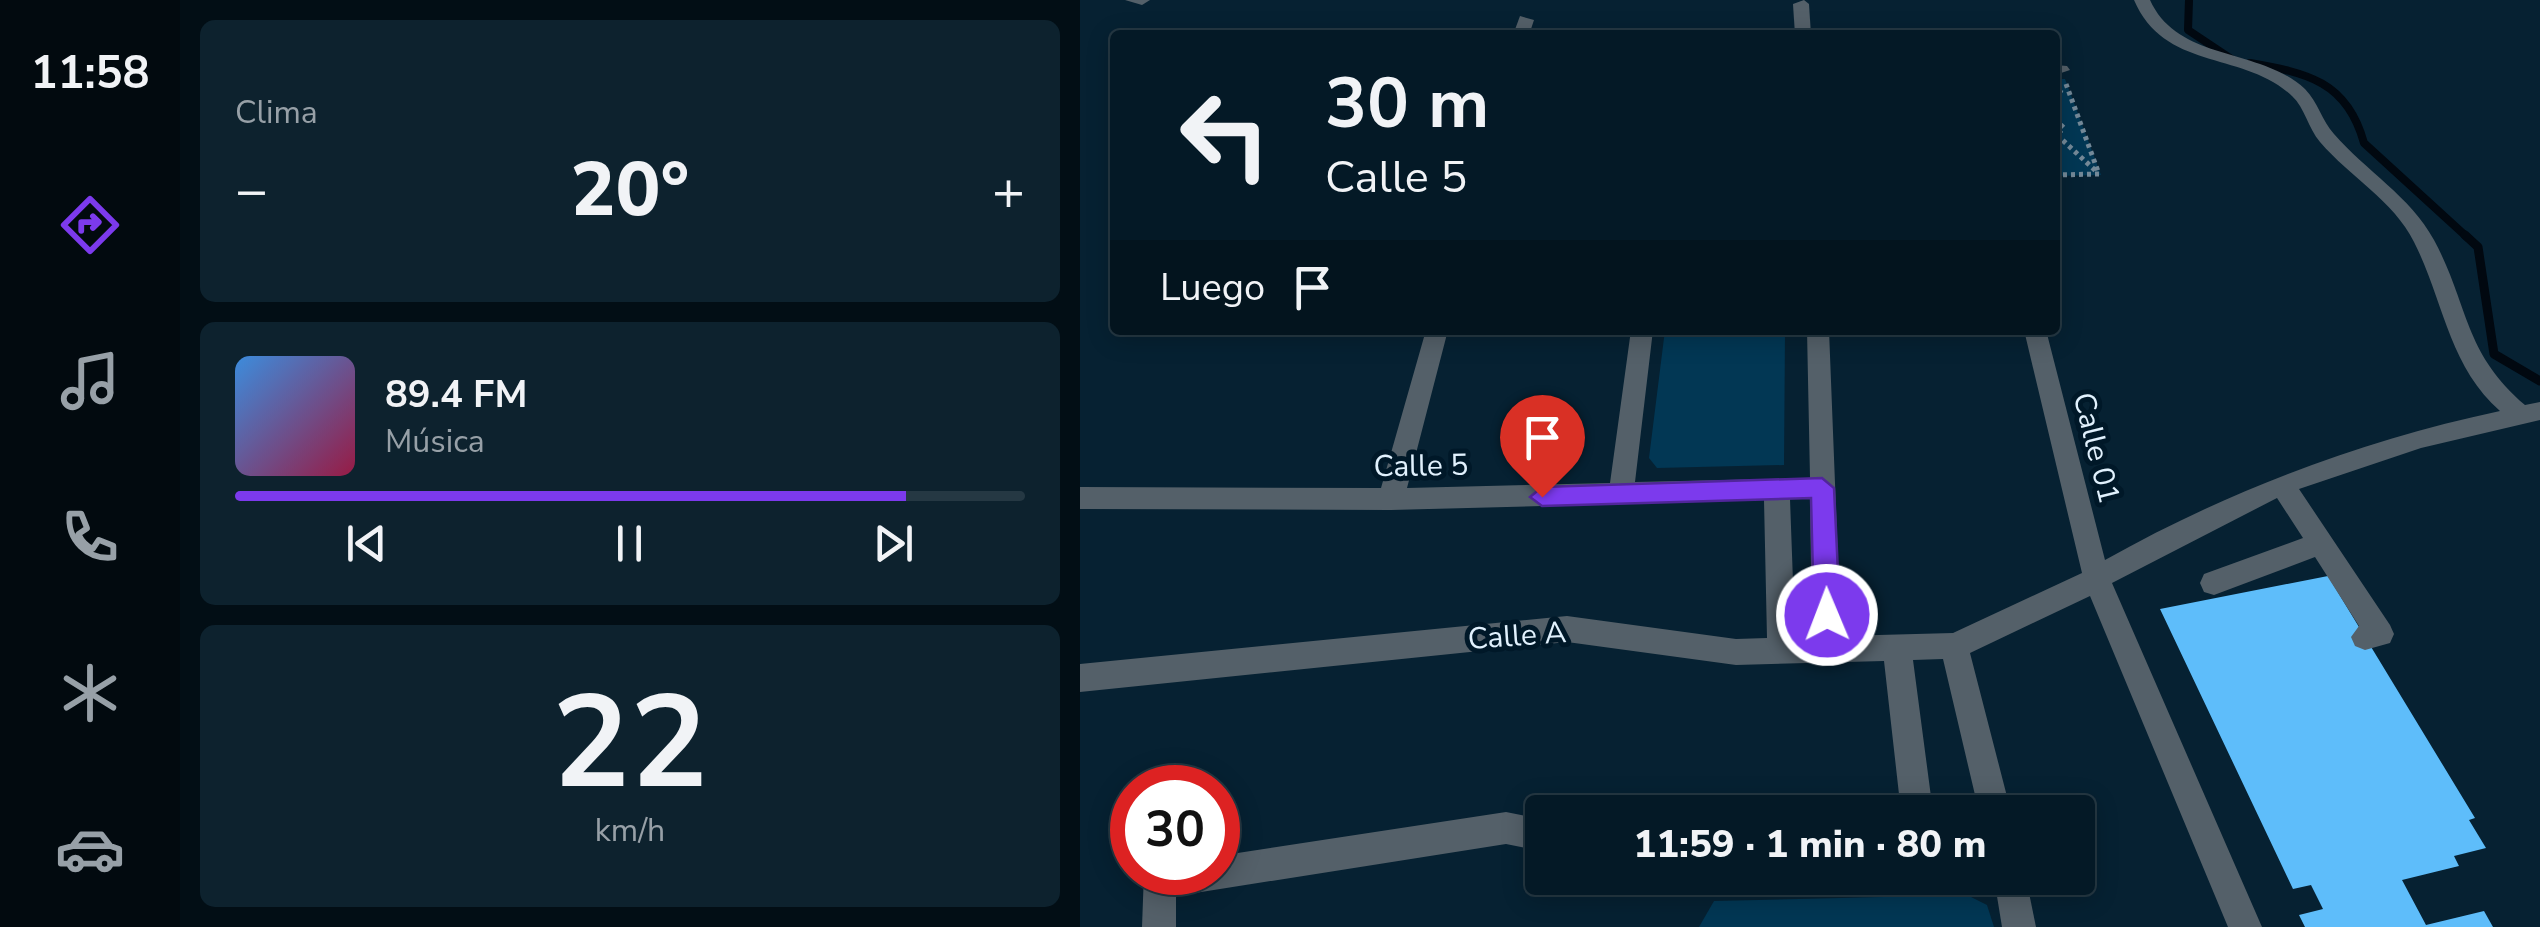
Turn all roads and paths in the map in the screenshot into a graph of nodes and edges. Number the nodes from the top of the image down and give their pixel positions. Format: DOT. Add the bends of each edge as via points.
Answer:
graph roads {
  1 [pos="1133,0"];
  2 [pos="1142,0"];
  3 [pos="2142,0"];
  4 [pos="1801,4"];
  5 [pos="1803,30"];
  6 [pos="2060,73"];
  7 [pos="2060,139"];
  8 [pos="2098,174"];
  9 [pos="2060,175"];
  10 [pos="1436,335"];
  11 [pos="1641,335"];
  12 [pos="1818,335"];
  13 [pos="2037,335"];
  14 [pos="2530,413"];
  15 [pos="2282,484"];
  16 [pos="1822,488"];
  17 [pos="1777,490"];
  18 [pos="1622,495"];
  19 [pos="1080,498"];
  20 [pos="1390,499"];
  21 [pos="2321,543"];
  22 [pos="2097,580"];
  23 [pos="2214,583"];
  24 [pos="2365,637"];
  25 [pos="1954,646"];
  26 [pos="1897,647"];
  27 [pos="1827,648"];
  28 [pos="1781,650"];
  29 [pos="1080,678"];
  30 [pos="1916,795"];
  31 [pos="1991,795"];
  32 [pos="1525,832"];
  33 [pos="1240,868"];
  34 [pos="1160,895"];
  35 [pos="2013,895"];
  36 [pos="1159,927"];
  37 [pos="2019,927"];
  38 [pos="2245,927"];
  1 -- 2 [label="street"];
  3 -- 14 [label="street" via="2155,25 2182,42 2278,75 2299,93 2322,132 2405,210 2425,242 2455,334 2474,369 2494,395"];
  4 -- 5 [label="street"];
  6 -- 8 [label="path"];
  7 -- 8 [label="path"];
  8 -- 9 [label="path"];
  10 -- 20 [label="street"];
  11 -- 18 [label="street"];
  12 -- 16 [label="street"];
  13 -- 22 [label="street, Calle 01"];
  14 -- 15 [label="street" via="2420,438"];
  15 -- 21 [label="street"];
  15 -- 22 [label="street"];
  16 -- 17 [label="street, Calle 5"];
  16 -- 27 [label="street"];
  17 -- 18 [label="street, Calle 5"];
  17 -- 28 [label="street"];
  18 -- 20 [label="street, Calle 5"];
  19 -- 20 [label="street, Calle 5"];
  21 -- 23 [label="street"];
  21 -- 24 [label="street" via="2380,634"];
  22 -- 25 [label="street"];
  22 -- 38 [label="street, Calle 01"];
  25 -- 26 [label="street, Calle A"];
  25 -- 31 [label="street"];
  26 -- 27 [label="street, Calle A"];
  26 -- 30 [label="street"];
  27 -- 28 [label="street, Calle A"];
  28 -- 29 [label="street, Calle A" via="1736,652 1568,629"];
  32 -- 33 [label="street" via="1506,828"];
  34 -- 36 [label="street"];
  35 -- 37 [label="street"];
}
